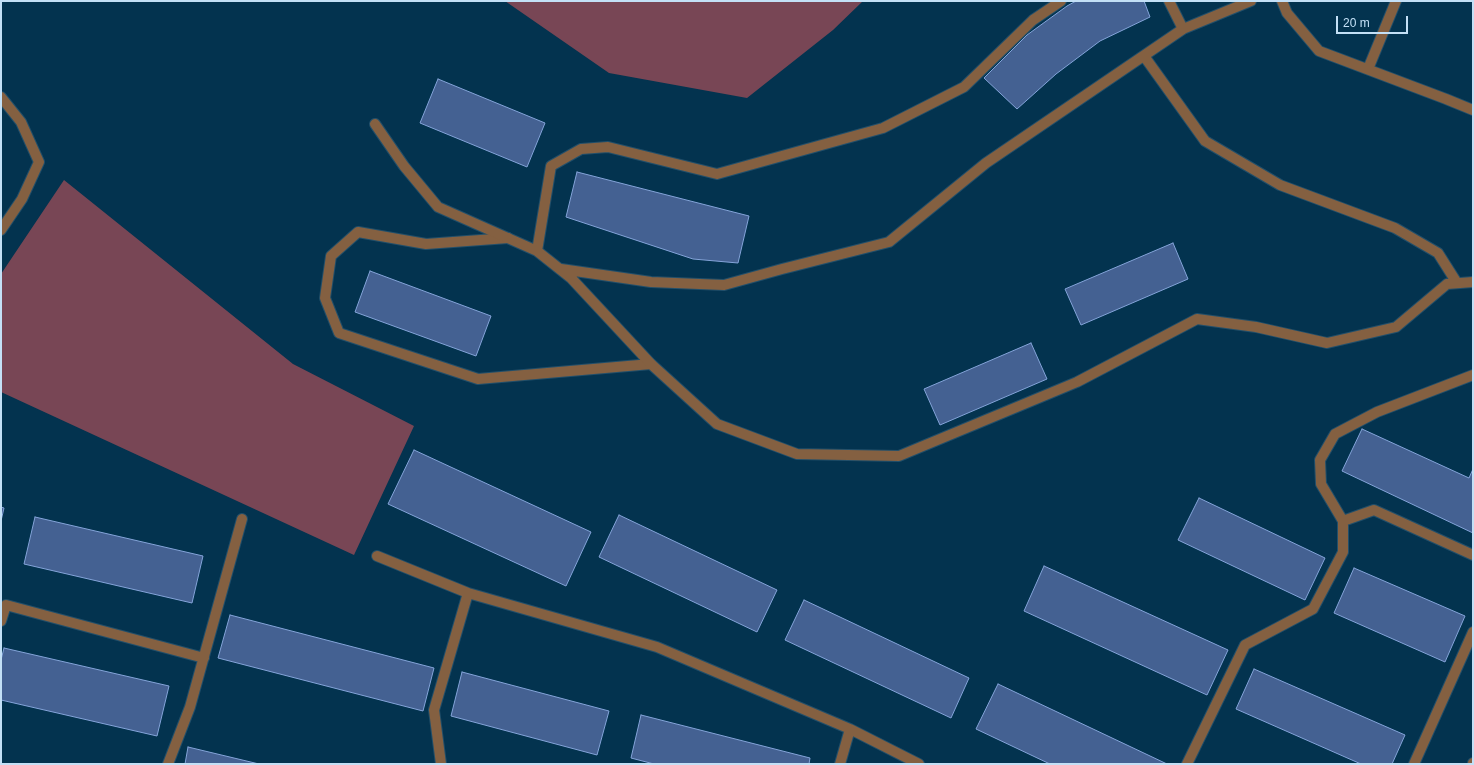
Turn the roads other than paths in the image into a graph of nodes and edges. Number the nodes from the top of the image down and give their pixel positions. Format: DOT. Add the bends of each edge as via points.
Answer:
graph roads {
  1 [pos="1061,1"];
  2 [pos="1169,1"];
  3 [pos="1251,1"];
  4 [pos="1282,1"];
  5 [pos="1396,1"];
  6 [pos="1183,29"];
  7 [pos="1144,56"];
  8 [pos="1368,69"];
  9 [pos="1,97"];
  10 [pos="1473,110"];
  11 [pos="375,124"];
  12 [pos="1,230"];
  13 [pos="508,238"];
  14 [pos="536,250"];
  15 [pos="560,269"];
  16 [pos="1473,282"];
  17 [pos="1457,283"];
  18 [pos="651,364"];
  19 [pos="1473,375"];
  20 [pos="242,519"];
  21 [pos="1343,520"];
  22 [pos="1473,555"];
  23 [pos="377,556"];
  24 [pos="468,593"];
  25 [pos="1,622"];
  26 [pos="1473,632"];
  27 [pos="204,658"];
  28 [pos="850,729"];
  29 [pos="168,764"];
  30 [pos="442,764"];
  31 [pos="840,764"];
  32 [pos="919,764"];
  33 [pos="1187,764"];
  34 [pos="1414,764"];
  1 -- 14 [label="street" via="1033,20 964,87 883,128 717,174 608,147 581,149 551,166"];
  2 -- 6 [label="street"];
  3 -- 6 [label="street"];
  4 -- 8 [label="street" via="1287,13 1319,51"];
  5 -- 8 [label="street"];
  6 -- 7 [label="street"];
  7 -- 15 [label="street" via="986,163 890,242 724,285 651,282"];
  7 -- 17 [label="street" via="1205,141 1280,185 1395,228 1438,253"];
  8 -- 10 [label="street"];
  9 -- 12 [label="street" via="21,122 39,162 22,199"];
  11 -- 13 [label="street" via="404,166 438,207"];
  13 -- 14 [label="street"];
  13 -- 18 [label="street" via="426,244 358,232 331,256 325,298 339,333 478,379"];
  14 -- 15 [label="street"];
  15 -- 18 [label="street"];
  16 -- 17 [label="street"];
  17 -- 18 [label="street" via="1448,284 1396,327 1327,343 1256,327 1197,319 1077,382 899,456 790,452 718,424"];
  19 -- 21 [label="street" via="1376,412 1334,434 1320,460 1321,484"];
  20 -- 27 [label="street"];
  21 -- 22 [label="street" via="1374,510"];
  21 -- 33 [label="street" via="1343,552 1313,609 1246,645"];
  23 -- 24 [label="street"];
  24 -- 28 [label="street" via="657,647"];
  24 -- 30 [label="street" via="434,710"];
  25 -- 27 [label="street" via="6,605"];
  26 -- 34 [label="street"];
  27 -- 29 [label="street" via="190,708"];
  28 -- 31 [label="street"];
  28 -- 32 [label="street"];
}
